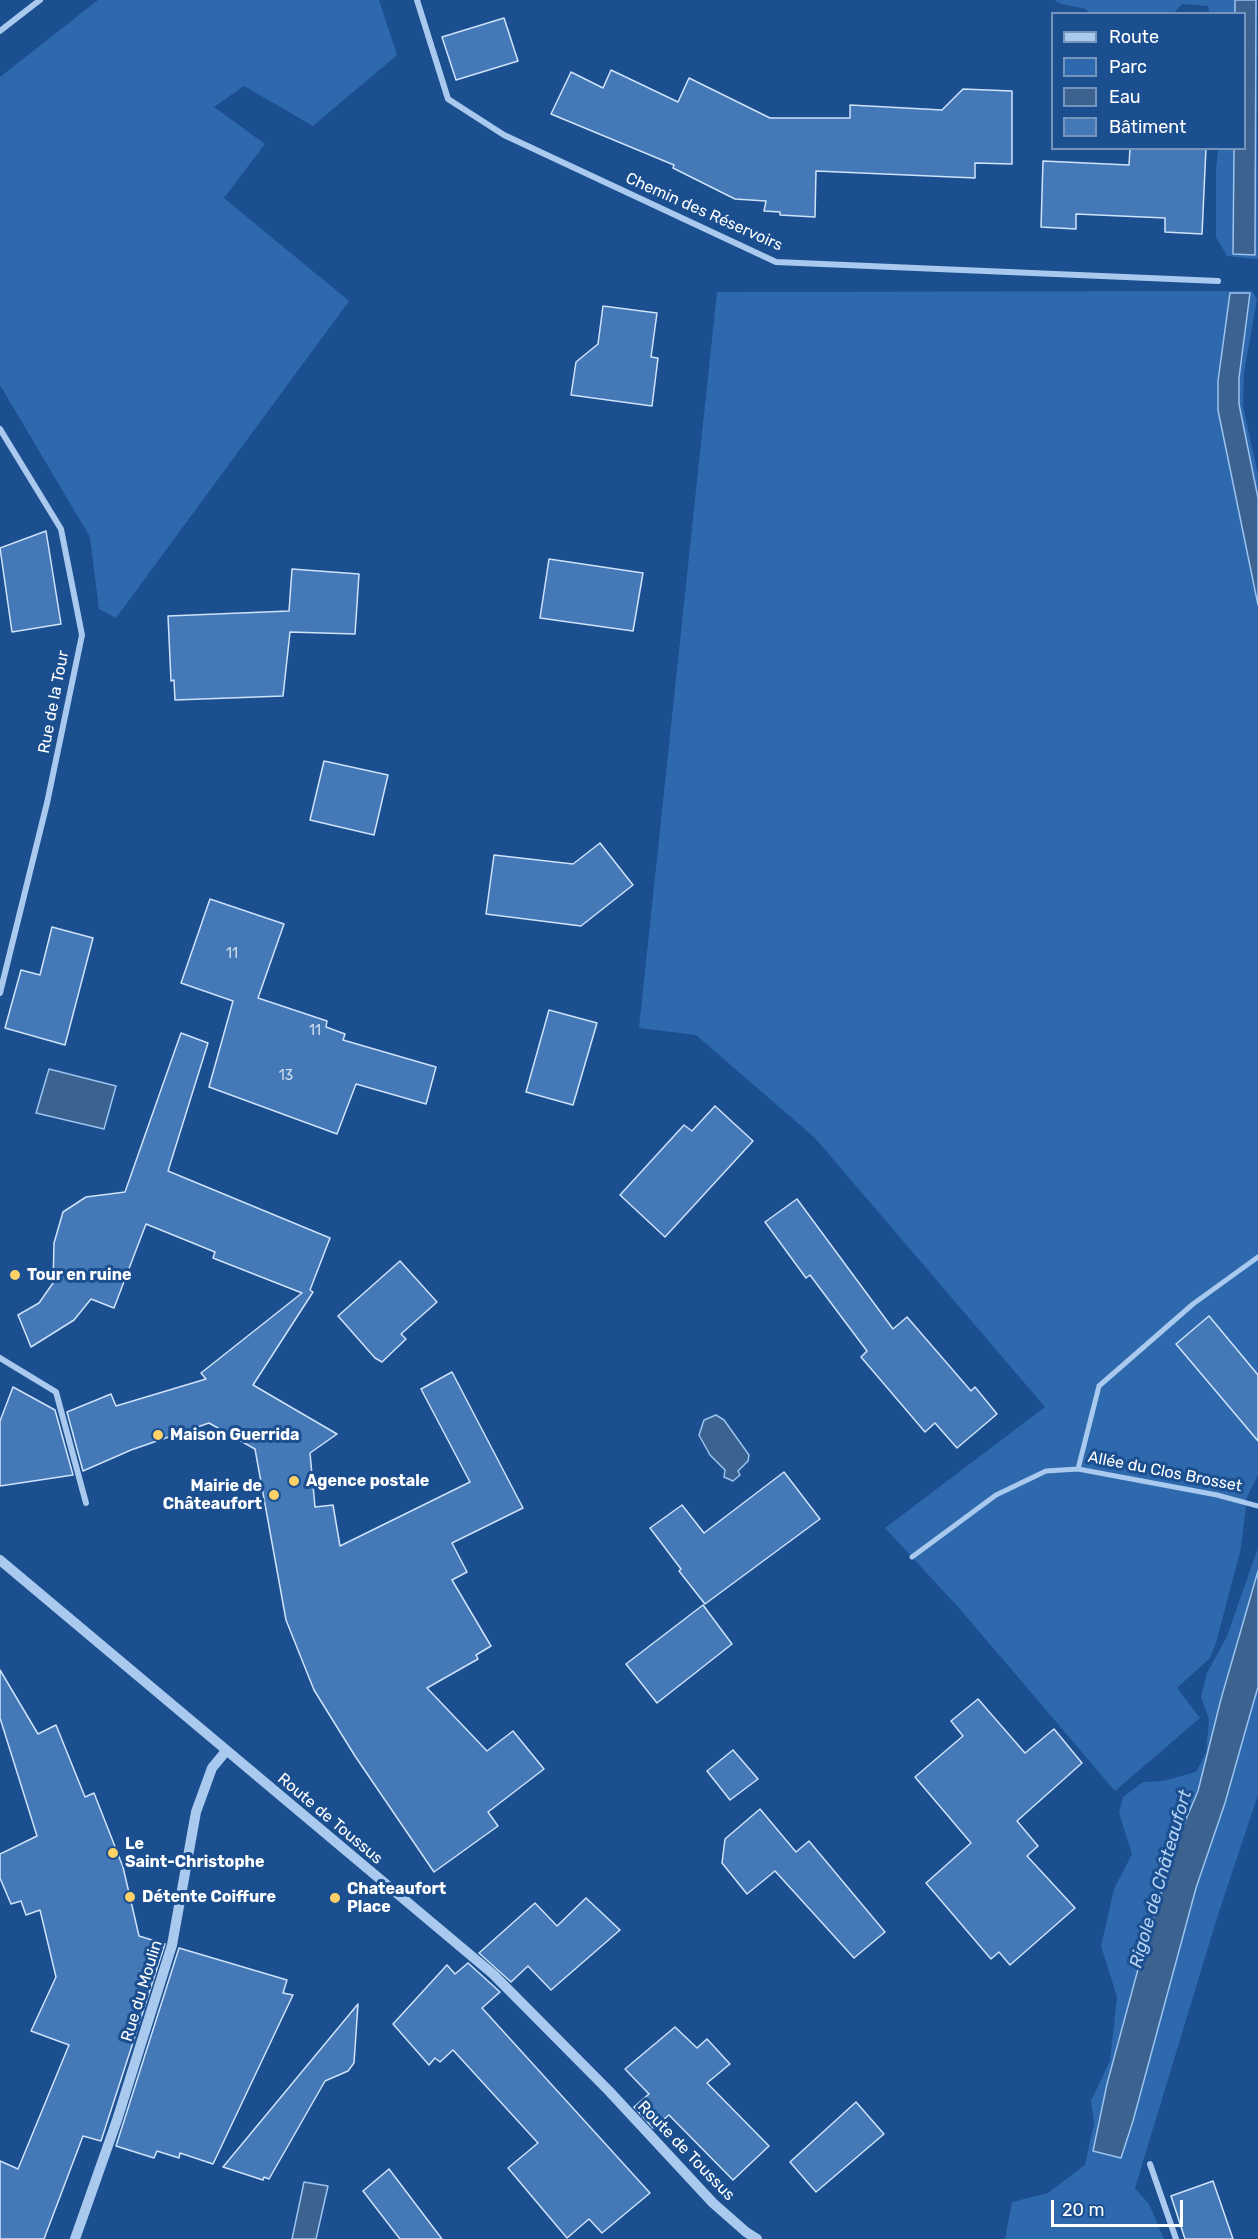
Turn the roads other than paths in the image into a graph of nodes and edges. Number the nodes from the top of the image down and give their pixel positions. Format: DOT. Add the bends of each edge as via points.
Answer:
graph roads {
  1 [pos="40,0"];
  2 [pos="417,0"];
  3 [pos="0,31"];
  4 [pos="1218,281"];
  5 [pos="0,429"];
  6 [pos="0,993"];
  7 [pos="1258,1257"];
  8 [pos="0,1358"];
  9 [pos="1078,1469"];
  10 [pos="86,1503"];
  11 [pos="1258,1506"];
  12 [pos="912,1557"];
  13 [pos="0,1560"];
  14 [pos="226,1751"];
  15 [pos="1150,2164"];
  16 [pos="75,2239"];
  17 [pos="757,2239"];
  18 [pos="1176,2239"];
  1 -- 3 [label="street"];
  2 -- 4 [label="street, Chemin des Réservoirs" via="448,99 504,135 777,262"];
  5 -- 6 [label="street, Rue de la Tour" via="61,529 82,635 47,803"];
  7 -- 9 [label="street" via="1193,1304 1099,1386"];
  8 -- 10 [label="street" via="56,1392"];
  9 -- 11 [label="street, Allée du Clos Brosset"];
  9 -- 12 [label="street, Allée du Clos Brosset" via="1046,1471 996,1494"];
  13 -- 14 [label="street, Route de Toussus"];
  14 -- 16 [label="street, Rue du Moulin" via="212,1768 196,1812 172,1945"];
  14 -- 17 [label="street, Route de Toussus" via="493,1974 713,2203"];
  15 -- 18 [label="street"];
}
